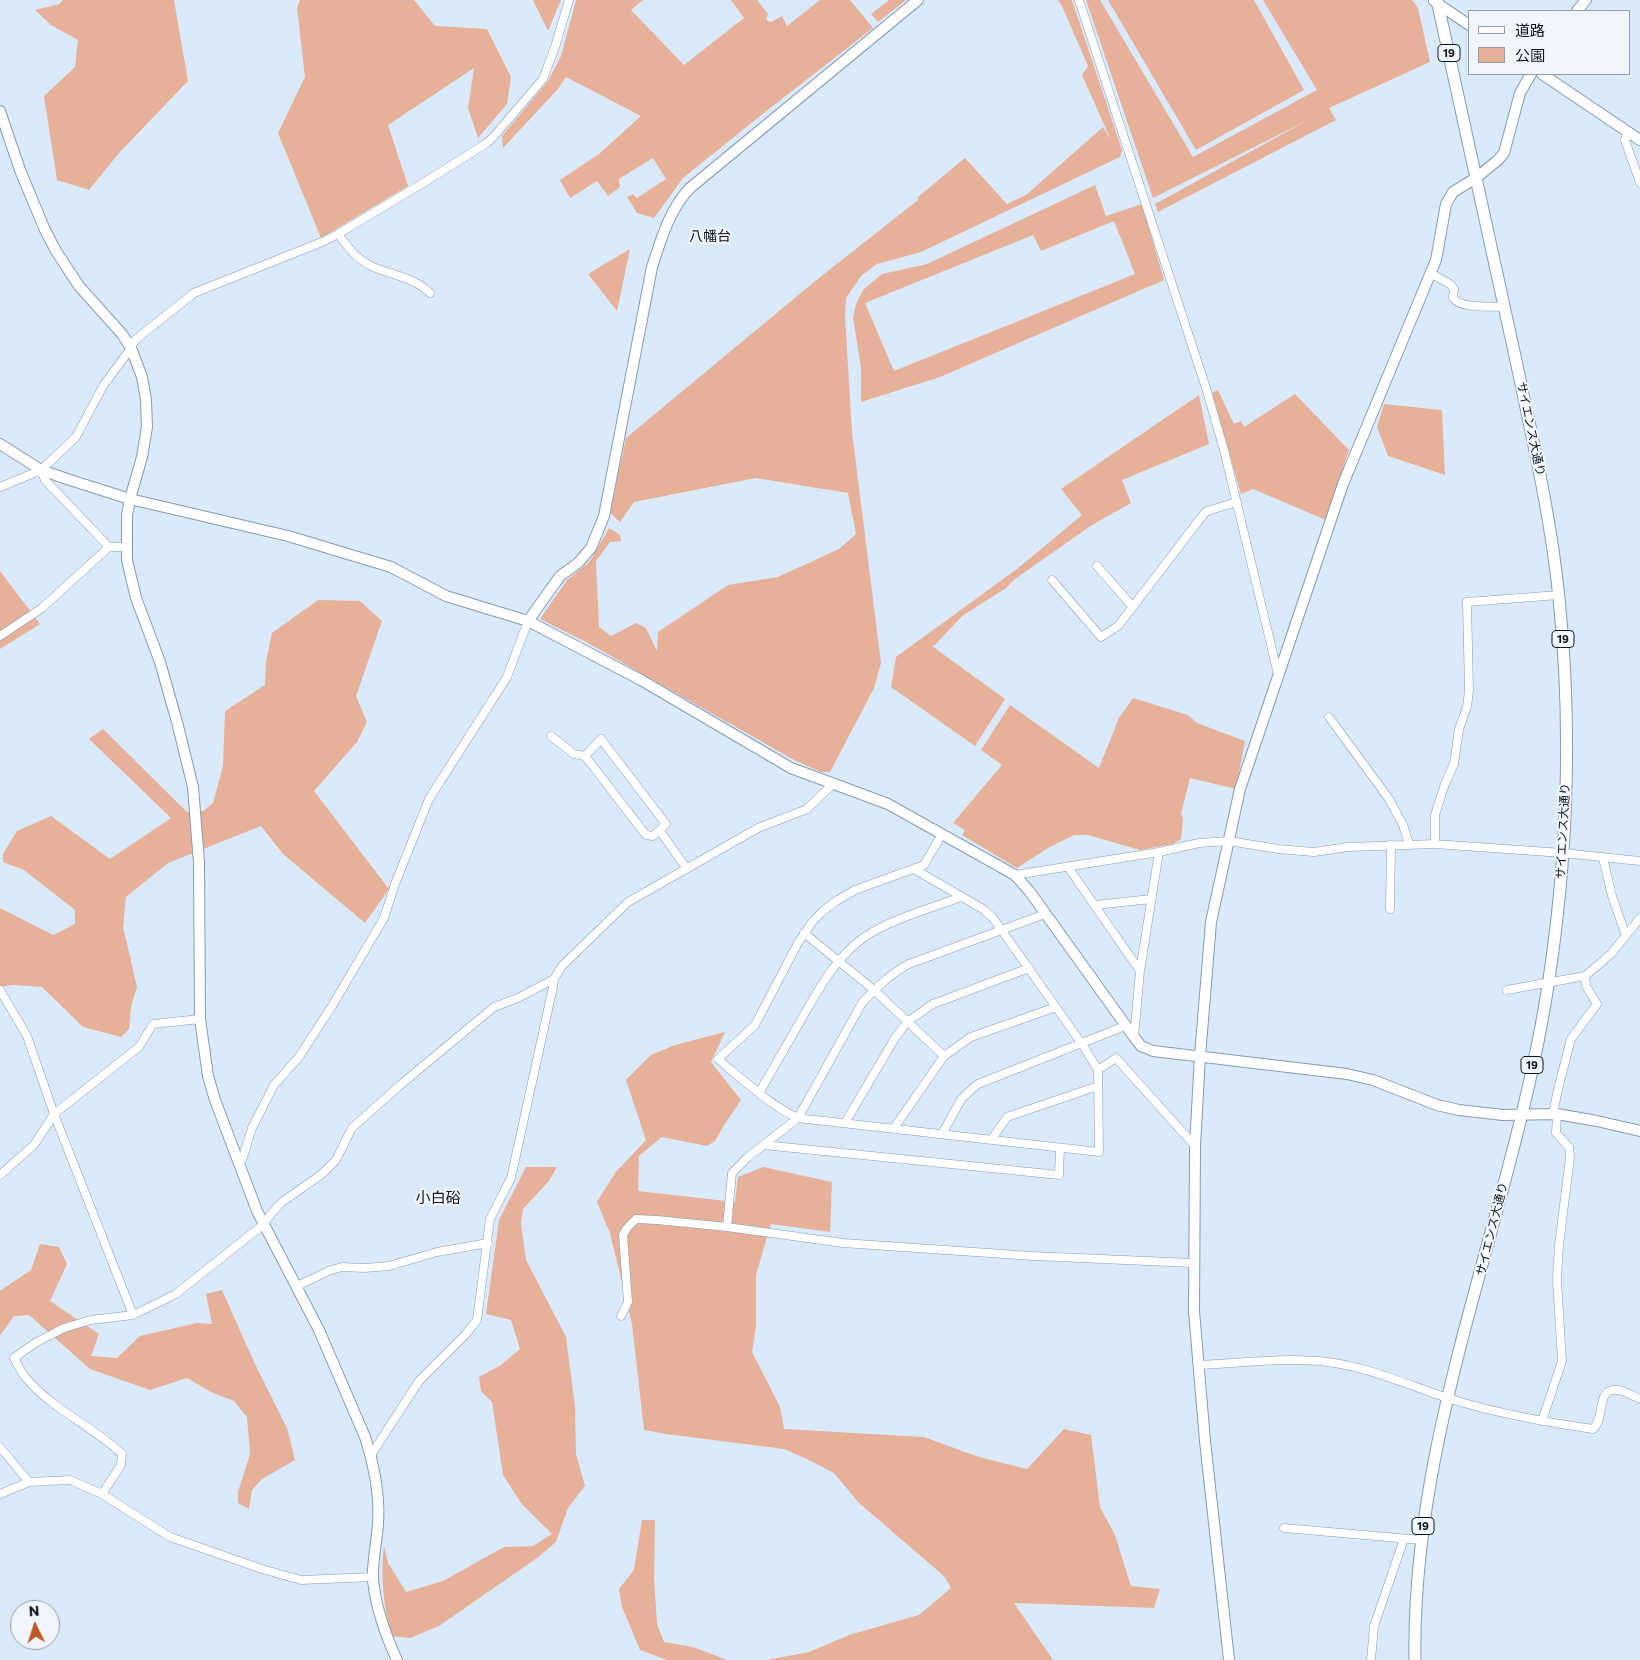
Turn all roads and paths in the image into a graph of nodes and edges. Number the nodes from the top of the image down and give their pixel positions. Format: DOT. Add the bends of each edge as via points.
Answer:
graph roads {
  1 [pos="569,0"];
  2 [pos="918,0"];
  3 [pos="1079,0"];
  4 [pos="1586,0"];
  5 [pos="1436,1"];
  6 [pos="1578,10"];
  7 [pos="1468,24"];
  8 [pos="1529,75"];
  9 [pos="1543,75"];
  10 [pos="0,111"];
  11 [pos="1628,132"];
  12 [pos="1640,140"];
  13 [pos="1476,178"];
  14 [pos="1640,183"];
  15 [pos="338,234"];
  16 [pos="1430,273"];
  17 [pos="430,294"];
  18 [pos="1504,307"];
  19 [pos="131,348"];
  20 [pos="0,444"];
  21 [pos="41,470"];
  22 [pos="0,487"];
  23 [pos="130,499"];
  24 [pos="1237,502"];
  25 [pos="126,547"];
  26 [pos="109,548"];
  27 [pos="1098,566"];
  28 [pos="1052,580"];
  29 [pos="1559,595"];
  30 [pos="1133,607"];
  31 [pos="528,621"];
  32 [pos="0,636"];
  33 [pos="1278,674"];
  34 [pos="1329,717"];
  35 [pos="550,736"];
  36 [pos="585,756"];
  37 [pos="834,783"];
  38 [pos="660,831"];
  39 [pos="942,834"];
  40 [pos="1229,841"];
  41 [pos="1409,844"];
  42 [pos="1435,844"];
  43 [pos="1391,845"];
  44 [pos="1158,852"];
  45 [pos="1563,854"];
  46 [pos="1603,858"];
  47 [pos="1640,862"];
  48 [pos="1068,866"];
  49 [pos="687,869"];
  50 [pos="914,869"];
  51 [pos="1015,875"];
  52 [pos="961,897"];
  53 [pos="1151,898"];
  54 [pos="1095,905"];
  55 [pos="1390,909"];
  56 [pos="1044,914"];
  57 [pos="1640,918"];
  58 [pos="1002,930"];
  59 [pos="804,934"];
  60 [pos="1626,936"];
  61 [pos="838,960"];
  62 [pos="1029,968"];
  63 [pos="1140,971"];
  64 [pos="1585,976"];
  65 [pos="554,979"];
  66 [pos="1549,982"];
  67 [pos="0,990"];
  68 [pos="874,990"];
  69 [pos="1506,990"];
  70 [pos="1056,1007"];
  71 [pos="200,1020"];
  72 [pos="907,1022"];
  73 [pos="1125,1026"];
  74 [pos="1134,1037"];
  75 [pos="1082,1044"];
  76 [pos="944,1056"];
  77 [pos="1200,1056"];
  78 [pos="1098,1070"];
  79 [pos="1098,1086"];
  80 [pos="759,1093"];
  81 [pos="54,1114"];
  82 [pos="1555,1114"];
  83 [pos="1521,1115"];
  84 [pos="798,1118"];
  85 [pos="845,1123"];
  86 [pos="894,1128"];
  87 [pos="1640,1131"];
  88 [pos="942,1134"];
  89 [pos="992,1139"];
  90 [pos="764,1145"];
  91 [pos="1195,1146"];
  92 [pos="1060,1148"];
  93 [pos="239,1165"];
  94 [pos="0,1175"];
  95 [pos="264,1224"];
  96 [pos="727,1227"];
  97 [pos="488,1242"];
  98 [pos="1193,1263"];
  99 [pos="297,1286"];
  100 [pos="134,1315"];
  101 [pos="621,1316"];
  102 [pos="1198,1365"];
  103 [pos="1640,1398"];
  104 [pos="1449,1399"];
  105 [pos="1542,1421"];
  106 [pos="0,1447"];
  107 [pos="371,1455"];
  108 [pos="30,1482"];
  109 [pos="0,1494"];
  110 [pos="102,1494"];
  111 [pos="1284,1528"];
  112 [pos="1404,1539"];
  113 [pos="1421,1540"];
  114 [pos="373,1578"];
  115 [pos="397,1660"];
  116 [pos="1229,1660"];
  117 [pos="1371,1660"];
  118 [pos="1415,1660"];
  1 -- 15 [label="street" via="543,79 495,135"];
  2 -- 31 [label="street" via="690,188 678,203 663,232 652,268 600,528 591,548 560,576"];
  3 -- 24 [label="street" via="1206,388"];
  4 -- 6 [label="street"];
  5 -- 7 [label="street"];
  5 -- 13 [label="main road, サイエンス大通り / 19"];
  8 -- 13 [label="street" via="1520,93 1504,153"];
  9 -- 11 [label="street"];
  10 -- 19 [label="street" via="20,170 56,251 70,275 116,326"];
  11 -- 12 [label="street"];
  11 -- 14 [label="street" via="1625,140"];
  13 -- 16 [label="street" via="1450,195 1436,260"];
  13 -- 18 [label="main road, サイエンス大通り / 19"];
  15 -- 17 [label="street" via="355,255 370,266 411,280"];
  15 -- 19 [label="street" via="194,293 135,340"];
  16 -- 18 [label="street" via="1450,284 1456,303"];
  16 -- 33 [label="street" via="1343,484"];
  18 -- 29 [label="main road, サイエンス大通り / 19" via="1546,501"];
  19 -- 21 [label="street" via="103,386 76,437"];
  19 -- 23 [label="street" via="145,388 147,420 142,457"];
  20 -- 21 [label="street"];
  21 -- 22 [label="street"];
  21 -- 23 [label="street"];
  21 -- 26 [label="street" via="45,480"];
  23 -- 25 [label="street"];
  23 -- 31 [label="street" via="288,536 391,566 446,596"];
  24 -- 30 [label="street" via="1203,515"];
  24 -- 33 [label="street"];
  25 -- 26 [label="street"];
  25 -- 71 [label="street" via="132,584 160,662 193,787 199,863"];
  26 -- 32 [label="street" via="42,608"];
  27 -- 30 [label="street"];
  28 -- 30 [label="street" via="1101,638 1118,626"];
  29 -- 42 [label="street" via="1466,602 1467,707 1459,729 1454,764 1435,815"];
  29 -- 45 [label="main road, サイエンス大通り / 19" via="1567,738"];
  31 -- 37 [label="street" via="641,680 791,768"];
  31 -- 93 [label="street" via="507,677 429,799 384,918 299,1057 274,1085 252,1128"];
  33 -- 40 [label="street" via="1240,789"];
  34 -- 41 [label="street" via="1390,798"];
  35 -- 36 [label="street" via="574,754"];
  36 -- 38 [label="street" via="646,835 653,836"];
  36 -- 38 [label="street" via="601,739 666,824"];
  37 -- 39 [label="street" via="888,804"];
  37 -- 49 [label="street" via="807,809 758,828"];
  38 -- 49 [label="street"];
  39 -- 50 [label="street" via="924,865"];
  39 -- 51 [label="street"];
  40 -- 43 [label="street" via="1314,852"];
  40 -- 44 [label="street" via="1199,843"];
  40 -- 77 [label="street" via="1211,922"];
  41 -- 42 [label="street"];
  41 -- 43 [label="street"];
  42 -- 45 [label="street"];
  43 -- 55 [label="street"];
  44 -- 48 [label="street"];
  44 -- 53 [label="street"];
  45 -- 46 [label="street"];
  45 -- 66 [label="main road, サイエンス大通り / 19"];
  46 -- 47 [label="street"];
  46 -- 60 [label="street"];
  48 -- 51 [label="street"];
  48 -- 54 [label="street"];
  49 -- 65 [label="street" via="628,902 562,966"];
  50 -- 52 [label="street"];
  50 -- 59 [label="street" via="855,890 836,901 813,921"];
  51 -- 56 [label="street"];
  52 -- 58 [label="street" via="983,909"];
  52 -- 61 [label="street" via="874,931"];
  53 -- 54 [label="street"];
  53 -- 63 [label="street"];
  54 -- 63 [label="street"];
  56 -- 58 [label="street"];
  56 -- 73 [label="street"];
  57 -- 60 [label="street"];
  58 -- 62 [label="street"];
  58 -- 68 [label="street" via="909,964 895,971"];
  59 -- 61 [label="street"];
  59 -- 80 [label="street" via="754,1025 718,1059"];
  60 -- 64 [label="street"];
  61 -- 68 [label="street"];
  61 -- 80 [label="street"];
  62 -- 70 [label="street"];
  62 -- 72 [label="street" via="933,1004"];
  63 -- 74 [label="street"];
  64 -- 66 [label="street"];
  64 -- 82 [label="street" via="1586,986 1598,1004 1571,1039"];
  65 -- 95 [label="street" via="494,1007 399,1086 352,1128 336,1160 282,1202"];
  65 -- 97 [label="street" via="511,1178 490,1219"];
  66 -- 69 [label="street"];
  66 -- 83 [label="main road, サイエンス大通り / 19"];
  67 -- 81 [label="street" via="27,1036"];
  68 -- 72 [label="street"];
  68 -- 84 [label="street" via="862,1003"];
  70 -- 75 [label="street"];
  70 -- 76 [label="street" via="971,1037"];
  71 -- 81 [label="street" via="153,1024 139,1047"];
  71 -- 93 [label="street" via="211,1088"];
  72 -- 76 [label="street"];
  72 -- 85 [label="street"];
  73 -- 74 [label="street"];
  73 -- 75 [label="street"];
  74 -- 77 [label="street" via="1153,1051"];
  75 -- 78 [label="street"];
  75 -- 88 [label="street" via="978,1084 962,1098"];
  76 -- 86 [label="street"];
  77 -- 83 [label="street" via="1347,1074 1459,1110"];
  77 -- 91 [label="street"];
  78 -- 79 [label="street"];
  78 -- 91 [label="street" via="1116,1058"];
  79 -- 89 [label="street" via="1007,1117"];
  79 -- 92 [label="street" via="1099,1152"];
  80 -- 84 [label="street"];
  81 -- 94 [label="street" via="34,1145"];
  81 -- 100 [label="street"];
  82 -- 83 [label="street"];
  82 -- 87 [label="street"];
  82 -- 105 [label="street" via="1556,1133 1569,1147 1570,1157 1557,1280 1562,1361"];
  83 -- 104 [label="main road, サイエンス大通り / 19"];
  84 -- 85 [label="street"];
  84 -- 90 [label="street"];
  85 -- 86 [label="street"];
  86 -- 88 [label="street"];
  88 -- 89 [label="street"];
  89 -- 92 [label="street"];
  90 -- 92 [label="street" via="1059,1175"];
  90 -- 96 [label="street" via="732,1173"];
  91 -- 98 [label="street"];
  93 -- 95 [label="street"];
  95 -- 99 [label="street"];
  95 -- 100 [label="street" via="176,1294"];
  96 -- 98 [label="street" via="843,1243"];
  96 -- 101 [label="street" via="636,1220 623,1235 628,1302"];
  97 -- 99 [label="street" via="389,1266 342,1267"];
  97 -- 107 [label="street" via="477,1320 420,1381"];
  98 -- 102 [label="street"];
  99 -- 107 [label="street" via="366,1437"];
  100 -- 110 [label="street" via="91,1320 64,1328 14,1358 25,1377 59,1409 122,1454 121,1465"];
  102 -- 104 [label="street" via="1298,1360 1327,1362 1356,1366"];
  102 -- 116 [label="street"];
  103 -- 105 [label="street" via="1612,1390 1601,1400 1598,1425 1593,1429"];
  104 -- 105 [label="street"];
  104 -- 113 [label="main road, サイエンス大通り / 19" via="1430,1476"];
  106 -- 108 [label="street"];
  107 -- 114 [label="street" via="379,1511"];
  108 -- 109 [label="street"];
  108 -- 110 [label="street" via="70,1480"];
  110 -- 114 [label="street" via="170,1537 262,1569 301,1580"];
  111 -- 112 [label="street"];
  112 -- 113 [label="street"];
  112 -- 117 [label="street" via="1374,1626"];
  113 -- 118 [label="main road, サイエンス大通り / 19"];
  114 -- 115 [label="street" via="381,1622"];
}
